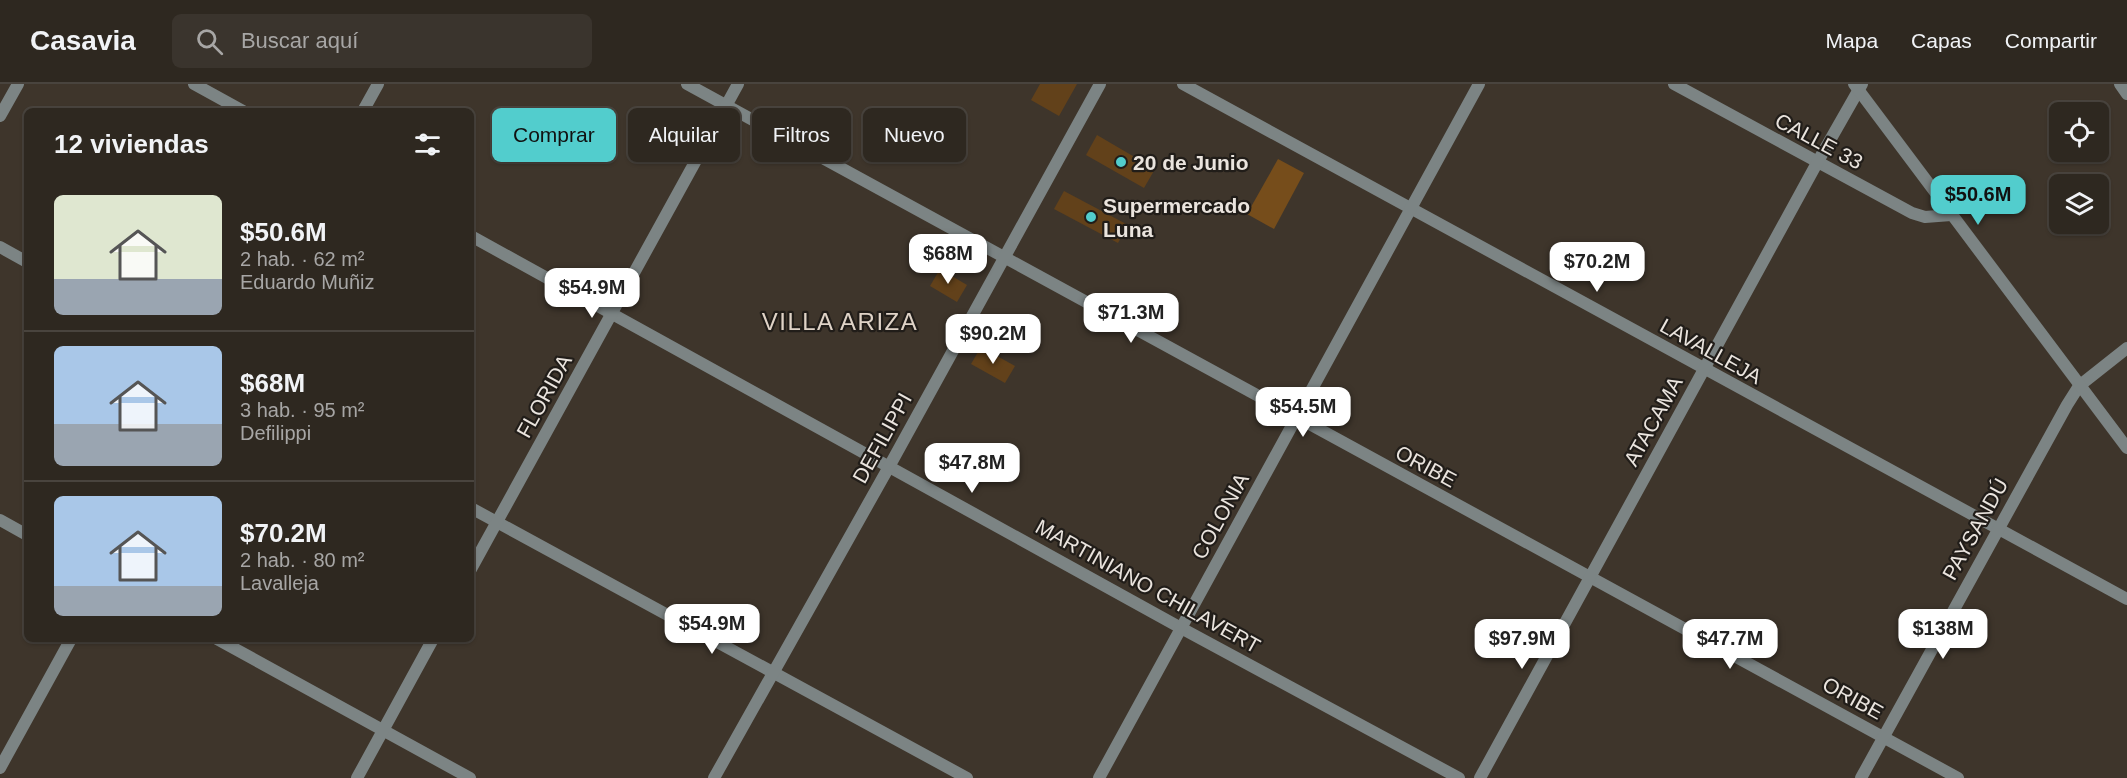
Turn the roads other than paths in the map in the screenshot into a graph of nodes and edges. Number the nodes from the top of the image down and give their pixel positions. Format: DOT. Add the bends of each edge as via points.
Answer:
graph roads {
  1 [pos="18,84"];
  2 [pos="194,84"];
  3 [pos="378,84"];
  4 [pos="687,84"];
  5 [pos="738,84"];
  6 [pos="1100,84"];
  7 [pos="1183,84"];
  8 [pos="1479,84"];
  9 [pos="1674,84"];
  10 [pos="2120,84"];
  11 [pos="1858,86"];
  12 [pos="2127,94"];
  13 [pos="727,105"];
  14 [pos="238,108"];
  15 [pos="365,108"];
  16 [pos="0,116"];
  17 [pos="1817,162"];
  18 [pos="1411,208"];
  19 [pos="1951,215"];
  20 [pos="474,239"];
  21 [pos="0,248"];
  22 [pos="1005,258"];
  23 [pos="24,260"];
  24 [pos="612,315"];
  25 [pos="2127,348"];
  26 [pos="1704,369"];
  27 [pos="2079,386"];
  28 [pos="1297,418"];
  29 [pos="2127,448"];
  30 [pos="890,465"];
  31 [pos="474,510"];
  32 [pos="0,520"];
  33 [pos="496,522"];
  34 [pos="1998,528"];
  35 [pos="24,533"];
  36 [pos="474,562"];
  37 [pos="1590,577"];
  38 [pos="2127,598"];
  39 [pos="1181,628"];
  40 [pos="69,642"];
  41 [pos="222,642"];
  42 [pos="431,642"];
  43 [pos="774,671"];
  44 [pos="383,730"];
  45 [pos="1883,737"];
  46 [pos="0,768"];
  47 [pos="357,778"];
  48 [pos="470,778"];
  49 [pos="714,778"];
  50 [pos="967,778"];
  51 [pos="1099,778"];
  52 [pos="1459,778"];
  53 [pos="1480,778"];
  54 [pos="1861,778"];
  55 [pos="1958,778"];
  1 -- 16 [label="street"];
  2 -- 14 [label="street"];
  3 -- 15 [label="street"];
  4 -- 13 [label="street, ORIBE"];
  5 -- 13 [label="street, FLORIDA"];
  6 -- 22 [label="street, DEFILIPPI"];
  7 -- 18 [label="street, LAVALLEJA"];
  8 -- 18 [label="street, COLONIA"];
  9 -- 17 [label="street, CALLE 33"];
  10 -- 12 [label="street"];
  11 -- 17 [label="street, ATACAMA"];
  11 -- 19 [label="street"];
  13 -- 22 [label="street, ORIBE"];
  13 -- 24 [label="street, FLORIDA"];
  17 -- 19 [label="street, CALLE 33" via="1912,213 1925,217"];
  17 -- 26 [label="street, ATACAMA"];
  18 -- 26 [label="street, LAVALLEJA"];
  18 -- 28 [label="street, COLONIA"];
  19 -- 27 [label="street"];
  20 -- 24 [label="street, MARTINIANO CHILAVERT"];
  21 -- 23 [label="street"];
  22 -- 28 [label="street, ORIBE"];
  22 -- 30 [label="street, DEFILIPPI"];
  24 -- 30 [label="street, MARTINIANO CHILAVERT"];
  24 -- 33 [label="street, FLORIDA"];
  25 -- 27 [label="street, PAYSANDÚ"];
  26 -- 34 [label="street, LAVALLEJA"];
  26 -- 37 [label="street, ATACAMA"];
  27 -- 29 [label="street"];
  27 -- 34 [label="street, PAYSANDÚ"];
  28 -- 37 [label="street, ORIBE"];
  28 -- 39 [label="street, COLONIA"];
  30 -- 39 [label="street, MARTINIANO CHILAVERT"];
  30 -- 43 [label="street, DEFILIPPI"];
  31 -- 33 [label="street"];
  32 -- 35 [label="street"];
  33 -- 36 [label="street, FLORIDA"];
  33 -- 43 [label="street"];
  34 -- 38 [label="street, LAVALLEJA"];
  34 -- 45 [label="street, PAYSANDÚ"];
  37 -- 45 [label="street, ORIBE"];
  37 -- 53 [label="street, ATACAMA"];
  39 -- 51 [label="street, COLONIA"];
  39 -- 52 [label="street, MARTINIANO CHILAVERT"];
  40 -- 46 [label="street"];
  41 -- 44 [label="street"];
  42 -- 44 [label="street"];
  43 -- 49 [label="street, DEFILIPPI"];
  43 -- 50 [label="street"];
  44 -- 47 [label="street"];
  44 -- 48 [label="street"];
  45 -- 54 [label="street, PAYSANDÚ"];
  45 -- 55 [label="street, ORIBE"];
}
